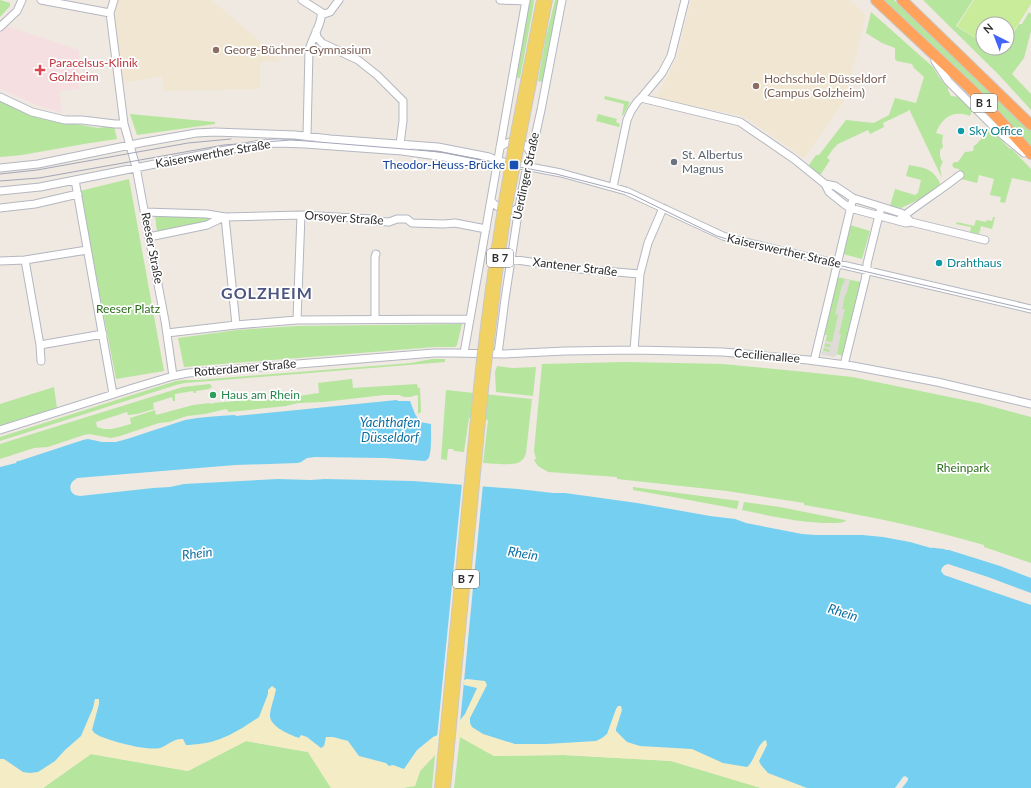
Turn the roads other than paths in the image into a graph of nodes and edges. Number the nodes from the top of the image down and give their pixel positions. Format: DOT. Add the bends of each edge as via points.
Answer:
graph roads {
  1 [pos="22,0"];
  2 [pos="41,0"];
  3 [pos="114,0"];
  4 [pos="302,0"];
  5 [pos="339,0"];
  6 [pos="500,0"];
  7 [pos="526,0"];
  8 [pos="543,0"];
  9 [pos="562,0"];
  10 [pos="685,0"];
  11 [pos="876,0"];
  12 [pos="902,0"];
  13 [pos="60,2"];
  14 [pos="110,13"];
  15 [pos="321,13"];
  16 [pos="0,27"];
  17 [pos="316,31"];
  18 [pos="934,54"];
  19 [pos="0,97"];
  20 [pos="641,98"];
  21 [pos="124,124"];
  22 [pos="1031,125"];
  23 [pos="307,136"];
  24 [pos="400,144"];
  25 [pos="130,146"];
  26 [pos="500,147"];
  27 [pos="1031,154"];
  28 [pos="531,155"];
  29 [pos="1031,158"];
  30 [pos="498,161"];
  31 [pos="136,167"];
  32 [pos="527,167"];
  33 [pos="0,168"];
  34 [pos="960,175"];
  35 [pos="75,180"];
  36 [pos="825,184"];
  37 [pos="613,187"];
  38 [pos="0,191"];
  39 [pos="78,194"];
  40 [pos="853,198"];
  41 [pos="491,201"];
  42 [pos="519,207"];
  43 [pos="881,207"];
  44 [pos="0,208"];
  45 [pos="663,208"];
  46 [pos="850,208"];
  47 [pos="144,212"];
  48 [pos="301,215"];
  49 [pos="879,215"];
  50 [pos="905,216"];
  51 [pos="225,217"];
  52 [pos="896,220"];
  53 [pos="911,222"];
  54 [pos="486,230"];
  55 [pos="150,237"];
  56 [pos="986,240"];
  57 [pos="87,250"];
  58 [pos="376,254"];
  59 [pos="510,258"];
  60 [pos="25,260"];
  61 [pos="0,262"];
  62 [pos="838,264"];
  63 [pos="867,270"];
  64 [pos="640,274"];
  65 [pos="1031,309"];
  66 [pos="375,319"];
  67 [pos="469,319"];
  68 [pos="297,320"];
  69 [pos="236,325"];
  70 [pos="167,333"];
  71 [pos="103,334"];
  72 [pos="40,345"];
  73 [pos="634,350"];
  74 [pos="464,353"];
  75 [pos="498,354"];
  76 [pos="814,360"];
  77 [pos="41,361"];
  78 [pos="844,365"];
  79 [pos="173,376"];
  80 [pos="113,394"];
  81 [pos="1031,404"];
  82 [pos="0,430"];
  83 [pos="444,768"];
  84 [pos="439,788"];
  85 [pos="446,788"];
  1 -- 16 [label="street" via="17,11"];
  2 -- 13 [label="street"];
  3 -- 14 [label="street"];
  4 -- 15 [label="street"];
  5 -- 15 [label="street" via="329,13"];
  6 -- 7 [label="street"];
  7 -- 26 [label="street"];
  8 -- 83 [label="main road, B 7, bridge" via="520,128 481,388"];
  9 -- 28 [label="street, Uerdinger Straße"];
  10 -- 20 [label="street" via="671,56 662,73"];
  11 -- 18 [label="highway, B 1"];
  12 -- 22 [label="highway, B 1"];
  13 -- 14 [label="street"];
  14 -- 21 [label="street, Reeser Straße"];
  15 -- 17 [label="street" via="322,18"];
  17 -- 23 [label="street" via="309,50"];
  17 -- 24 [label="street" via="322,43 358,60 403,101"];
  18 -- 27 [label="highway, B 1" via="973,91"];
  18 -- 29 [label="street" via="935,61 953,86 999,132"];
  19 -- 21 [label="street" via="32,112 65,120"];
  20 -- 36 [label="street" via="740,122 793,158"];
  20 -- 37 [label="street" via="627,120"];
  21 -- 25 [label="street, Reeser Straße"];
  23 -- 24 [label="street, Kaiserswerther Straße"];
  23 -- 25 [label="street, Kaiserswerther Straße" via="215,132 184,135"];
  24 -- 30 [label="street, Kaiserswerther Straße" via="445,148 489,156"];
  25 -- 31 [label="street, Reeser Straße"];
  25 -- 33 [label="street, Kaiserswerther Straße" via="38,164"];
  26 -- 28 [label="street" via="510,141 520,142"];
  26 -- 30 [label="street"];
  28 -- 32 [label="street, Uerdinger Straße"];
  30 -- 31 [label="street, Kaiserswerther Straße" via="489,166 402,151 278,143 260,144"];
  30 -- 32 [label="street, Kaiserswerther Straße"];
  30 -- 41 [label="street"];
  31 -- 35 [label="street, Kaiserswerther Straße"];
  31 -- 47 [label="street, Reeser Straße"];
  32 -- 37 [label="street, Kaiserswerther Straße"];
  32 -- 42 [label="street, Uerdinger Straße"];
  34 -- 50 [label="street"];
  35 -- 38 [label="street, Kaiserswerther Straße"];
  35 -- 39 [label="street"];
  36 -- 40 [label="street" via="835,186"];
  36 -- 46 [label="street" via="829,192"];
  37 -- 45 [label="street, Kaiserswerther Straße" via="640,196"];
  39 -- 44 [label="street" via="35,204"];
  39 -- 57 [label="street"];
  40 -- 43 [label="street"];
  40 -- 46 [label="street"];
  41 -- 42 [label="street" via="499,208 514,211"];
  41 -- 54 [label="street"];
  42 -- 59 [label="street, Uerdinger Straße"];
  43 -- 49 [label="street"];
  43 -- 50 [label="street"];
  45 -- 62 [label="street, Kaiserswerther Straße" via="727,238"];
  45 -- 64 [label="street" via="648,243"];
  46 -- 49 [label="street"];
  46 -- 62 [label="street"];
  47 -- 51 [label="street, Orsoyer Straße"];
  47 -- 55 [label="street, Reeser Straße"];
  48 -- 51 [label="street, Orsoyer Straße"];
  48 -- 54 [label="street, Orsoyer Straße" via="388,222 407,219 412,223 455,223"];
  48 -- 68 [label="street"];
  49 -- 52 [label="street"];
  49 -- 63 [label="street"];
  50 -- 52 [label="street"];
  50 -- 53 [label="street"];
  51 -- 55 [label="street, Orsoyer Straße" via="207,225"];
  51 -- 69 [label="street"];
  52 -- 53 [label="street"];
  53 -- 56 [label="street"];
  54 -- 67 [label="street"];
  55 -- 70 [label="street, Reeser Straße"];
  57 -- 60 [label="street"];
  57 -- 71 [label="street"];
  58 -- 66 [label="street"];
  59 -- 64 [label="street, Xantener Straße" via="579,269"];
  59 -- 75 [label="street, Uerdinger Straße"];
  60 -- 61 [label="street"];
  60 -- 72 [label="street"];
  62 -- 63 [label="street, Kaiserswerther Straße"];
  62 -- 76 [label="street"];
  63 -- 65 [label="street, Kaiserswerther Straße"];
  63 -- 78 [label="street"];
  64 -- 73 [label="street"];
  66 -- 67 [label="street"];
  66 -- 68 [label="street"];
  67 -- 74 [label="street"];
  68 -- 69 [label="street"];
  69 -- 70 [label="street"];
  70 -- 79 [label="street, Reeser Straße"];
  71 -- 72 [label="street"];
  71 -- 80 [label="street"];
  72 -- 77 [label="street"];
  73 -- 75 [label="street, Cecilienallee"];
  73 -- 76 [label="street, Cecilienallee" via="723,352"];
  74 -- 75 [label="street, Rotterdamer Straße"];
  74 -- 79 [label="street, Rotterdamer Straße" via="413,354"];
  76 -- 78 [label="street, Cecilienallee"];
  78 -- 81 [label="street, Cecilienallee" via="937,382"];
  79 -- 80 [label="street, Rotterdamer Straße"];
  80 -- 82 [label="street, Rotterdamer Straße"];
  83 -- 84 [label="main road, B 7"];
  83 -- 85 [label="main road, B 7"];
}
